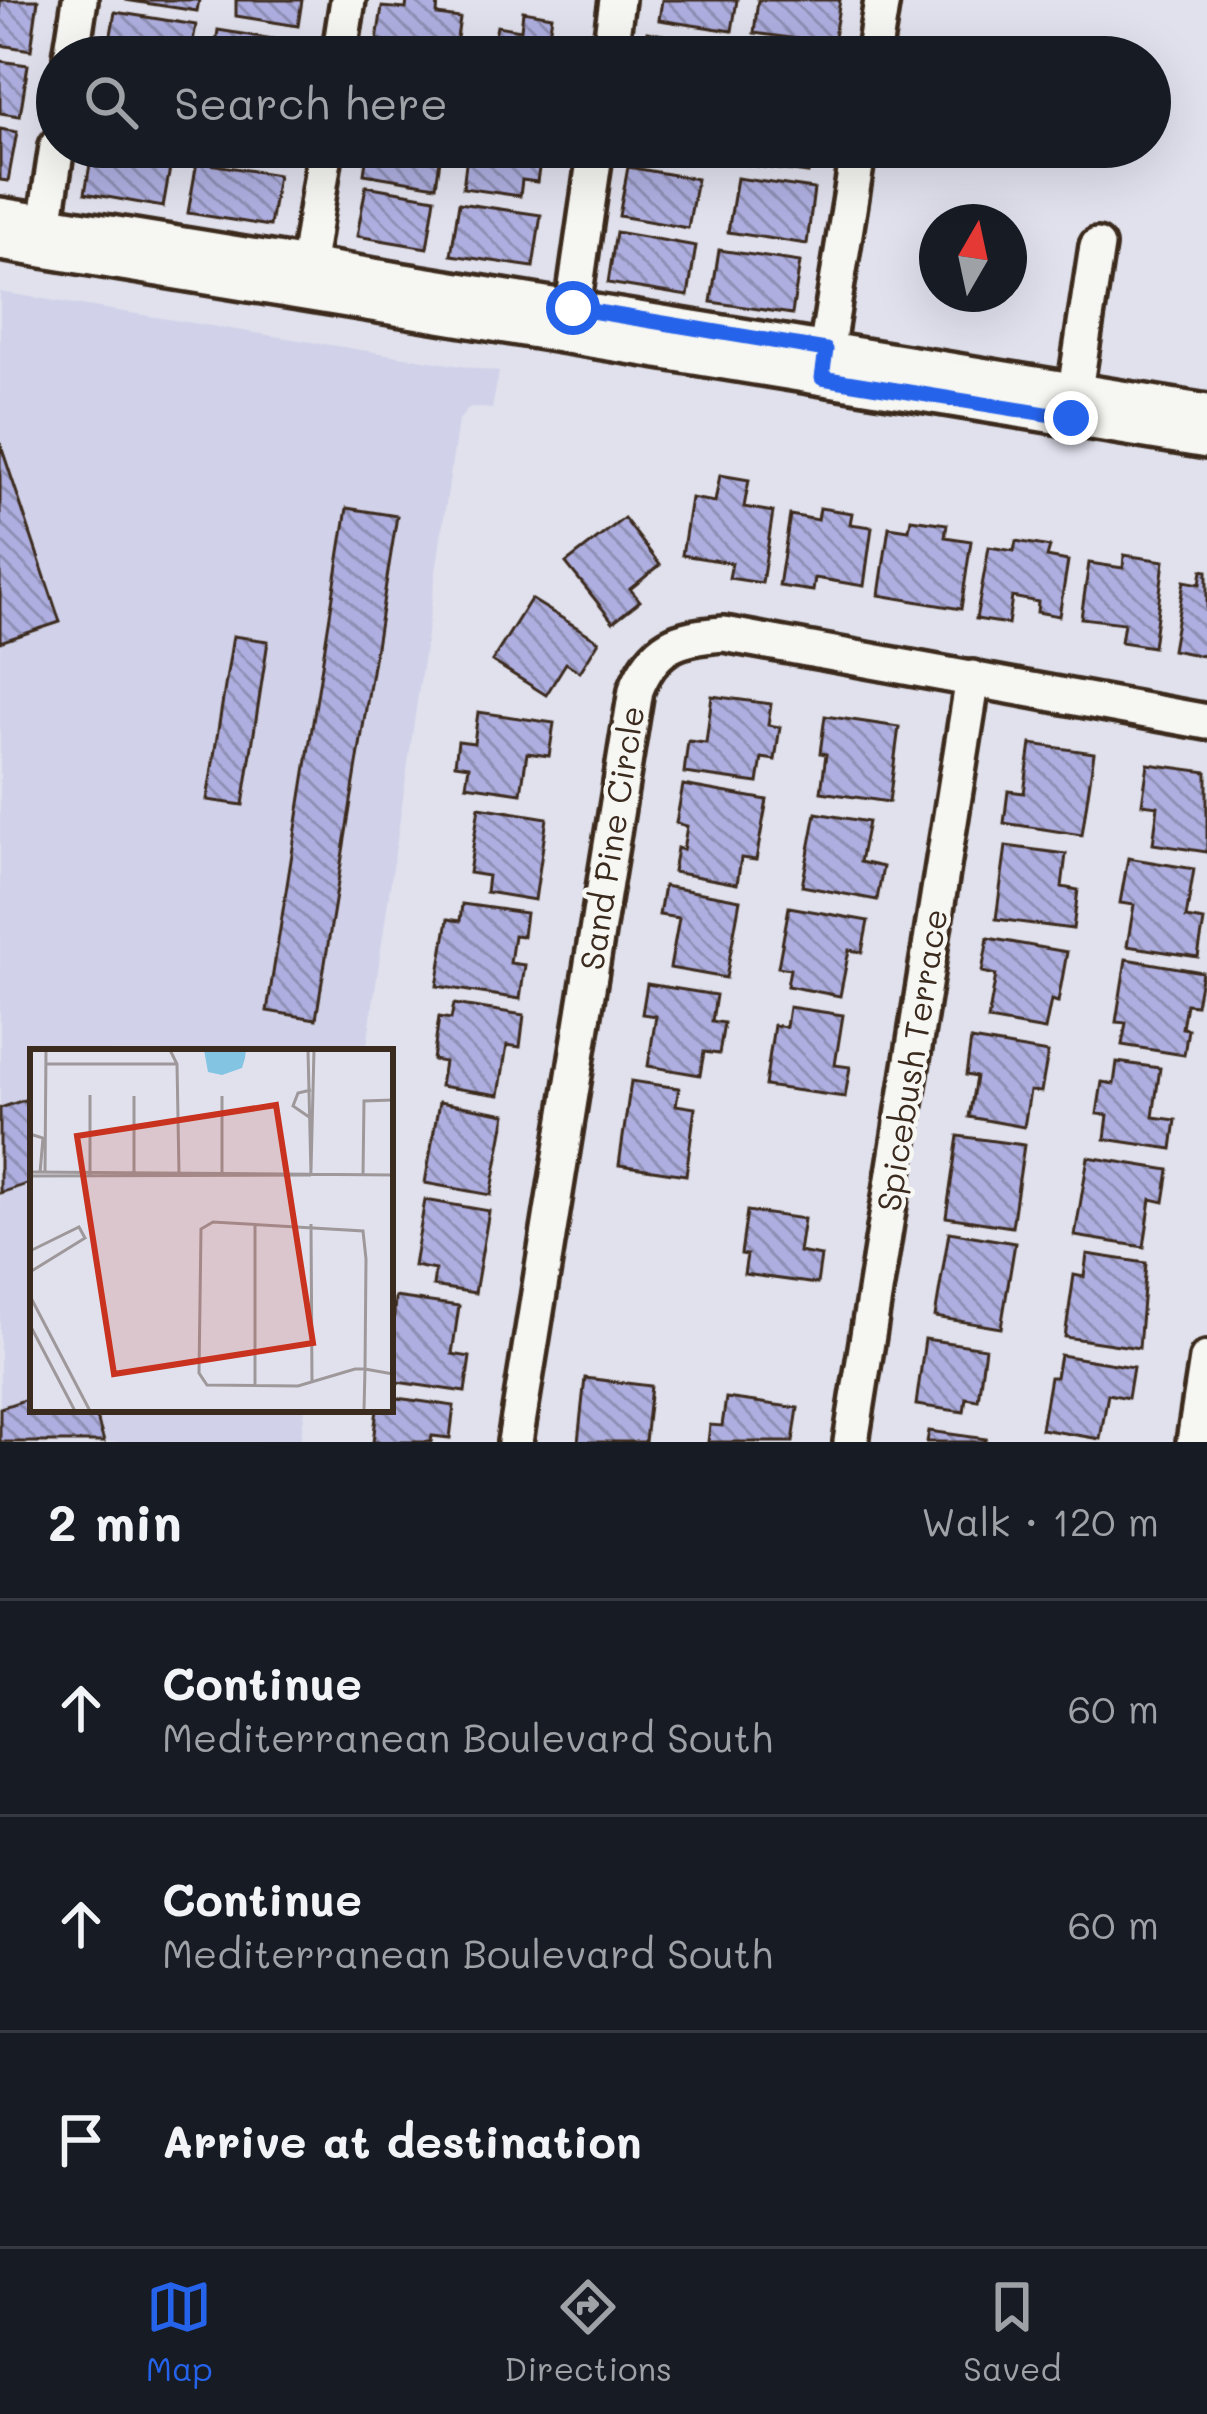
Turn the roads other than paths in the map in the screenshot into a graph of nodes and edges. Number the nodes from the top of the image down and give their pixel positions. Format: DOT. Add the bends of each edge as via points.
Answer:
graph roads {
  1 [pos="80,0"];
  2 [pos="348,0"];
  3 [pos="617,0"];
  4 [pos="882,0"];
  5 [pos="74,36"];
  6 [pos="342,36"];
  7 [pos="612,36"];
  8 [pos="876,36"];
  9 [pos="54,168"];
  10 [pos="323,168"];
  11 [pos="593,168"];
  12 [pos="856,168"];
  13 [pos="0,215"];
  14 [pos="43,236"];
  15 [pos="0,243"];
  16 [pos="1097,246"];
  17 [pos="305,279"];
  18 [pos="571,322"];
  19 [pos="824,364"];
  20 [pos="1073,405"];
  21 [pos="1207,412"];
  22 [pos="1207,441"];
  23 [pos="973,678"];
  24 [pos="1207,722"];
  25 [pos="1207,1359"];
  26 [pos="515,1442"];
  27 [pos="851,1442"];
  28 [pos="1194,1442"];
  1 -- 5 [label="street"];
  2 -- 6 [label="street"];
  3 -- 7 [label="street"];
  4 -- 8 [label="street"];
  9 -- 14 [label="street"];
  10 -- 17 [label="street"];
  11 -- 18 [label="street"];
  12 -- 19 [label="street"];
  13 -- 14 [label="street"];
  14 -- 15 [label="street"];
  14 -- 17 [label="street"];
  16 -- 20 [label="street"];
  17 -- 18 [label="street"];
  18 -- 19 [label="street"];
  19 -- 20 [label="street"];
  20 -- 21 [label="street"];
  20 -- 22 [label="street"];
  23 -- 24 [label="street, Sand Pine Circle"];
  23 -- 26 [label="street, Sand Pine Circle" via="724,634 669,644 646,664"];
  23 -- 27 [label="street, Spicebush Terrace"];
  25 -- 28 [label="street"];
}
